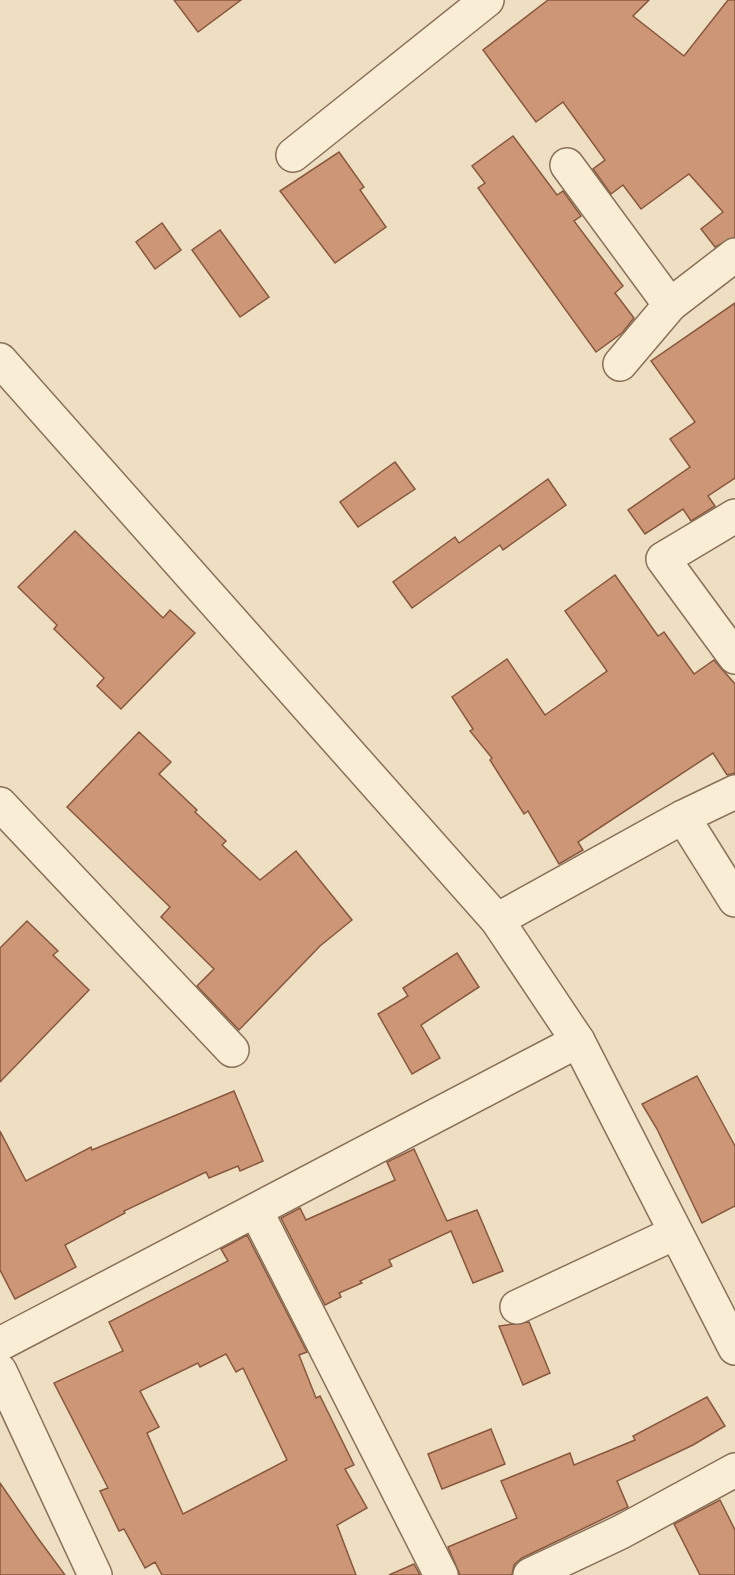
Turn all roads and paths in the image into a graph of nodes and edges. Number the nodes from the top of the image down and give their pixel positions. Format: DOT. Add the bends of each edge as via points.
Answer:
graph roads {
  1 [pos="488,0"];
  2 [pos="293,155"];
  3 [pos="567,165"];
  4 [pos="735,255"];
  5 [pos="670,305"];
  6 [pos="0,360"];
  7 [pos="620,364"];
  8 [pos="735,516"];
  9 [pos="735,657"];
  10 [pos="735,792"];
  11 [pos="0,804"];
  12 [pos="683,817"];
  13 [pos="735,900"];
  14 [pos="497,920"];
  15 [pos="578,1041"];
  16 [pos="232,1050"];
  17 [pos="256,1211"];
  18 [pos="675,1233"];
  19 [pos="517,1307"];
  20 [pos="0,1344"];
  21 [pos="735,1348"];
  22 [pos="0,1371"];
  23 [pos="735,1470"];
  24 [pos="95,1575"];
  25 [pos="441,1575"];
  26 [pos="530,1575"];
  1 -- 2 [label="street"];
  3 -- 5 [label="street"];
  4 -- 5 [label="street"];
  5 -- 7 [label="street"];
  6 -- 14 [label="street"];
  8 -- 9 [label="street" via="663,559"];
  10 -- 12 [label="street"];
  11 -- 16 [label="street"];
  12 -- 13 [label="street"];
  12 -- 14 [label="street"];
  14 -- 15 [label="street"];
  15 -- 17 [label="street"];
  15 -- 18 [label="street"];
  17 -- 20 [label="street"];
  17 -- 25 [label="street"];
  18 -- 19 [label="street"];
  18 -- 21 [label="street"];
  22 -- 24 [label="street"];
  23 -- 26 [label="street" via="621,1532"];
}
